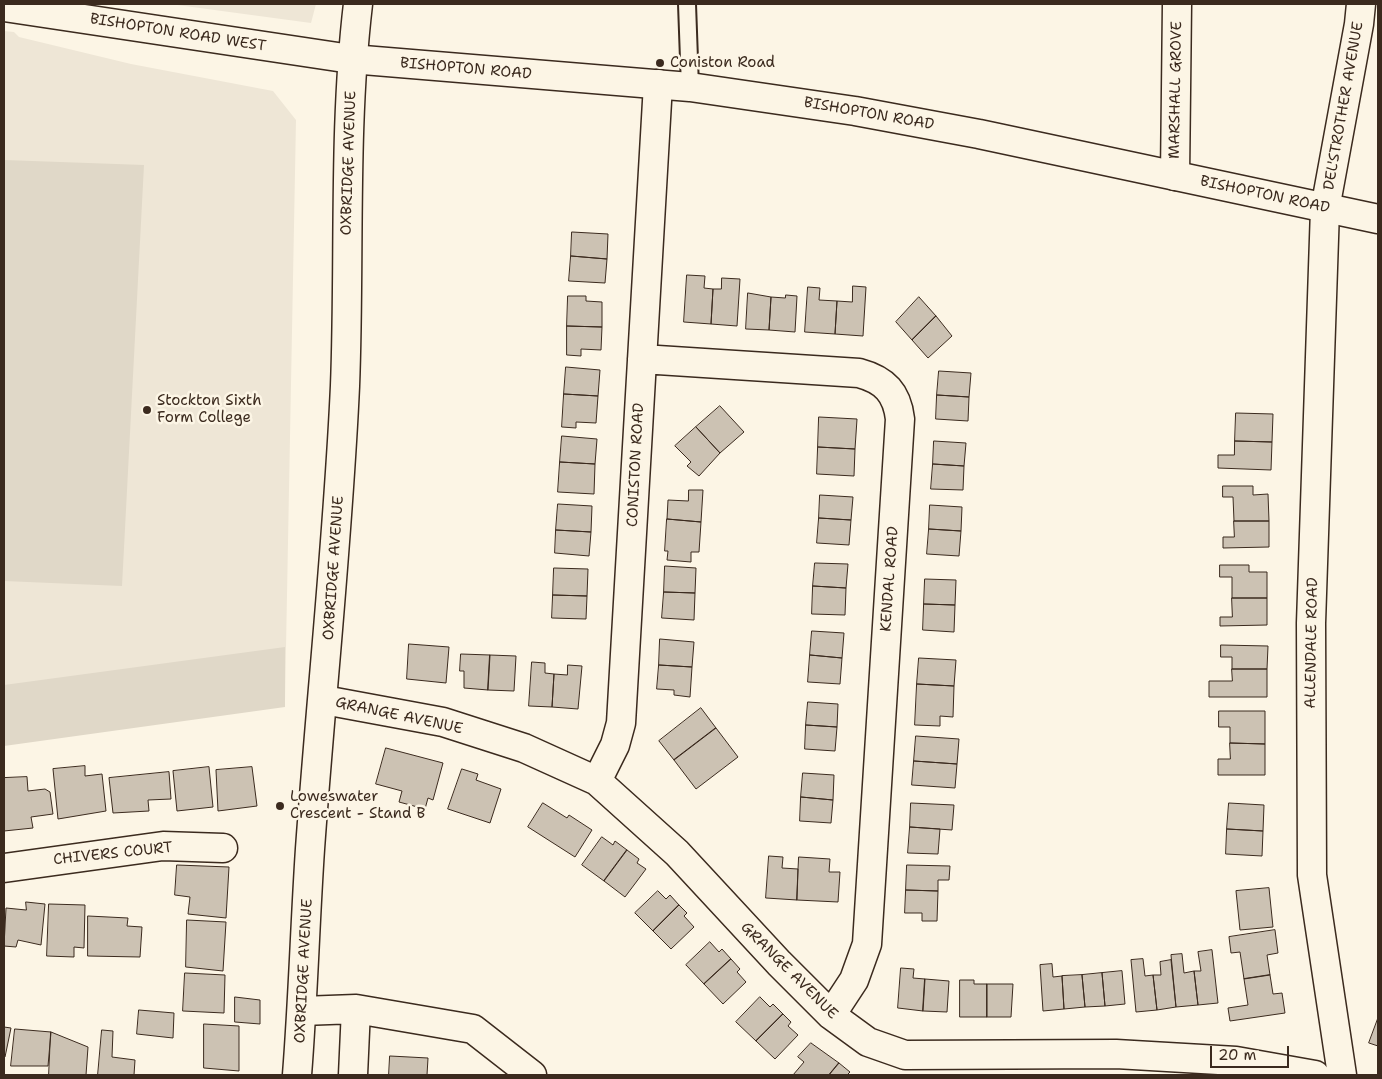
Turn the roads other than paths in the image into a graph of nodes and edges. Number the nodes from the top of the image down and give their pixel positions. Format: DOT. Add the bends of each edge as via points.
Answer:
graph roads {
  1 [pos="358,4"];
  2 [pos="687,4"];
  3 [pos="1177,4"];
  4 [pos="1361,4"];
  5 [pos="4,7"];
  6 [pos="351,59"];
  7 [pos="658,84"];
  8 [pos="690,87"];
  9 [pos="1175,176"];
  10 [pos="1325,208"];
  11 [pos="1378,219"];
  12 [pos="642,359"];
  13 [pos="324,700"];
  14 [pos="597,781"];
  15 [pos="223,848"];
  16 [pos="4,868"];
  17 [pos="356,1009"];
  18 [pos="302,1011"];
  19 [pos="831,1015"];
  20 [pos="297,1075"];
  21 [pos="353,1075"];
  22 [pos="532,1075"];
  23 [pos="1315,1075"];
  24 [pos="1342,1075"];
  1 -- 6 [label="street, OXBRIDGE AVENUE"];
  2 -- 8 [label="lane"];
  3 -- 9 [label="street, MARSHALL GROVE"];
  4 -- 10 [label="street, DEL'STROTHER AVENUE"];
  5 -- 6 [label="street, BISHOPTON ROAD WEST"];
  6 -- 7 [label="street, BISHOPTON ROAD"];
  6 -- 13 [label="street, OXBRIDGE AVENUE" via="346,167 345,384"];
  7 -- 8 [label="street, BISHOPTON ROAD"];
  7 -- 12 [label="street, CONISTON ROAD"];
  8 -- 9 [label="street, BISHOPTON ROAD" via="855,110"];
  9 -- 10 [label="street, BISHOPTON ROAD"];
  10 -- 11 [label="street, BISHOPTON ROAD"];
  10 -- 24 [label="street, ALLENDALE ROAD" via="1311,623 1312,875"];
  12 -- 14 [label="street, CONISTON ROAD" via="621,724 616,745"];
  12 -- 19 [label="street, KENDAL ROAD" via="859,373 878,378 898,401 900,419 867,944 854,980"];
  13 -- 14 [label="street, GRANGE AVENUE" via="443,722 524,748"];
  13 -- 18 [label="street, OXBRIDGE AVENUE" via="310,847"];
  14 -- 19 [label="street, GRANGE AVENUE" via="677,853"];
  15 -- 16 [label="street, CHIVERS COURT" via="162,846"];
  17 -- 18 [label="street"];
  17 -- 21 [label="street"];
  17 -- 22 [label="street" via="473,1029"];
  18 -- 20 [label="street, OXBRIDGE AVENUE"];
  19 -- 23 [label="street, GRANGE AVENUE" via="868,1042 905,1055 1116,1054 1236,1061"];
}
